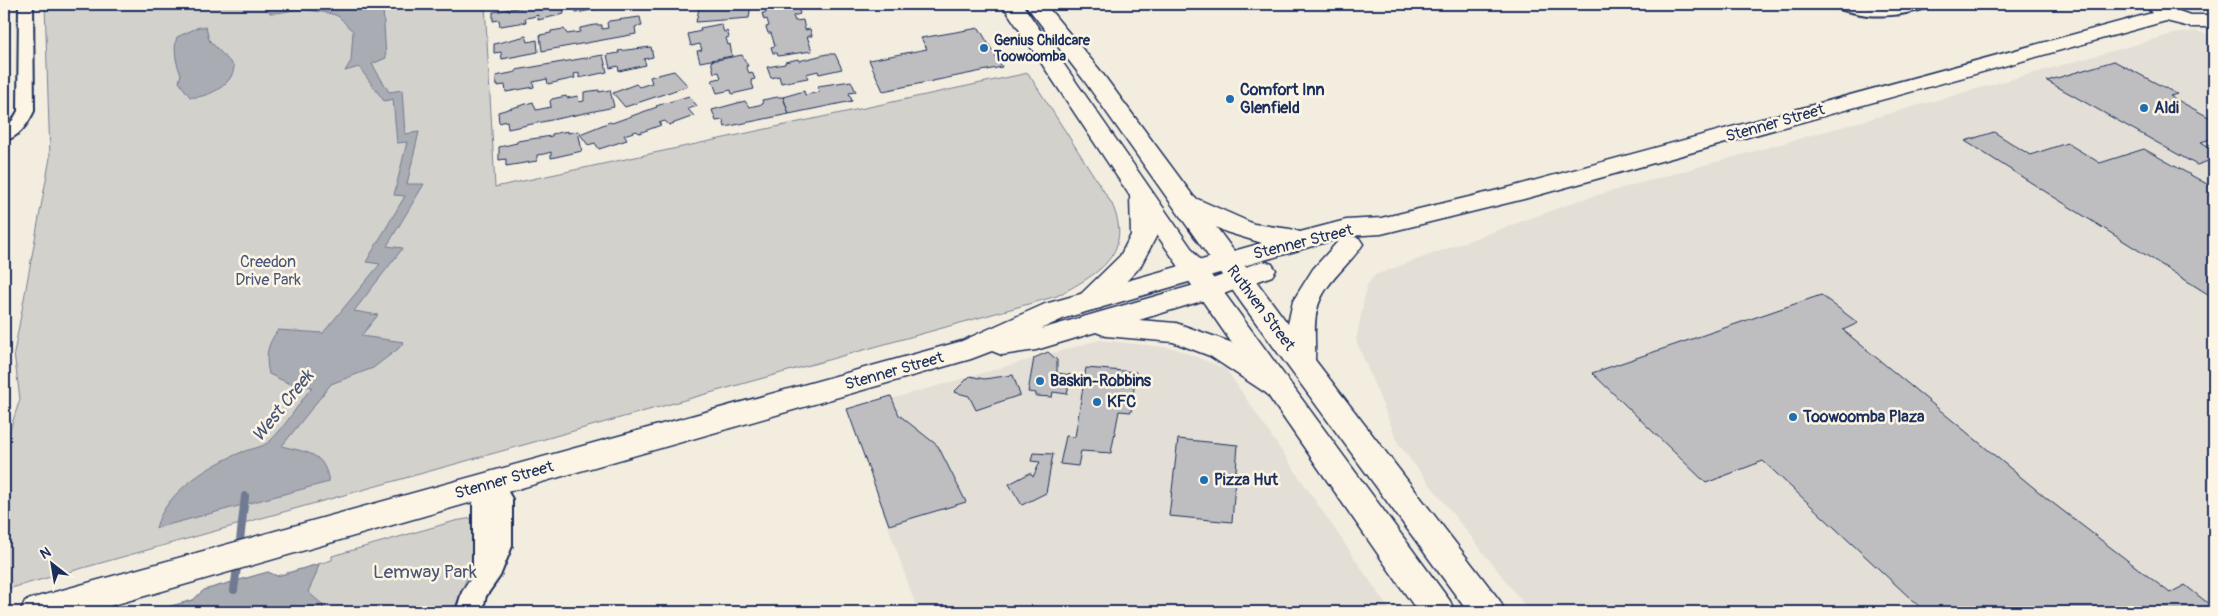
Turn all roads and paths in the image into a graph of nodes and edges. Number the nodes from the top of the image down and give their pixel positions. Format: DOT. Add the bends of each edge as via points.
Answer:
graph roads {
  1 [pos="26,4"];
  2 [pos="1012,4"];
  3 [pos="1035,4"];
  4 [pos="1841,4"];
  5 [pos="1926,4"];
  6 [pos="2210,4"];
  7 [pos="2214,7"];
  8 [pos="2160,9"];
  9 [pos="2214,21"];
  10 [pos="4,136"];
  11 [pos="1142,196"];
  12 [pos="1184,202"];
  13 [pos="1381,226"];
  14 [pos="1312,238"];
  15 [pos="1350,244"];
  16 [pos="1232,270"];
  17 [pos="1201,280"];
  18 [pos="1090,313"];
  19 [pos="1301,361"];
  20 [pos="1276,385"];
  21 [pos="492,484"];
  22 [pos="37,612"];
  23 [pos="469,612"];
  24 [pos="1438,612"];
  25 [pos="1488,612"];
  1 -- 10 [label="street" via="26,111 20,124"];
  2 -- 11 [label="main road, Ruthven Street"];
  3 -- 12 [label="main road, Ruthven Street" via="1091,74"];
  4 -- 5 [label="street" via="1861,11 1891,13"];
  6 -- 7 [label="main road"];
  8 -- 9 [label="main road" via="2194,22"];
  8 -- 13 [label="main road, Stenner Street" via="2157,18 1515,194"];
  11 -- 17 [label="main road, Ruthven Street"];
  11 -- 18 [label="main road" via="1144,235 1131,261"];
  12 -- 14 [label="main road" via="1257,235"];
  12 -- 16 [label="main road, Ruthven Street"];
  13 -- 14 [label="main road, Stenner Street" via="1346,228"];
  13 -- 15 [label="main road, Stenner Street" via="1362,241"];
  14 -- 16 [label="main road, Stenner Street"];
  15 -- 16 [label="main road, Stenner Street"];
  15 -- 19 [label="main road" via="1320,277 1308,299 1303,312"];
  16 -- 17 [label="main road, Stenner Street"];
  16 -- 19 [label="main road, Ruthven Street"];
  17 -- 18 [label="main road, Stenner Street"];
  17 -- 20 [label="main road, Ruthven Street"];
  18 -- 20 [label="main road" via="1176,333 1220,349"];
  18 -- 21 [label="main road, Stenner Street" via="1036,340 971,349"];
  19 -- 25 [label="main road, Ruthven Street"];
  20 -- 24 [label="main road, Ruthven Street"];
  21 -- 22 [label="main road, Stenner Street"];
  21 -- 23 [label="street" via="500,499 500,546 491,569 475,592"];
}
